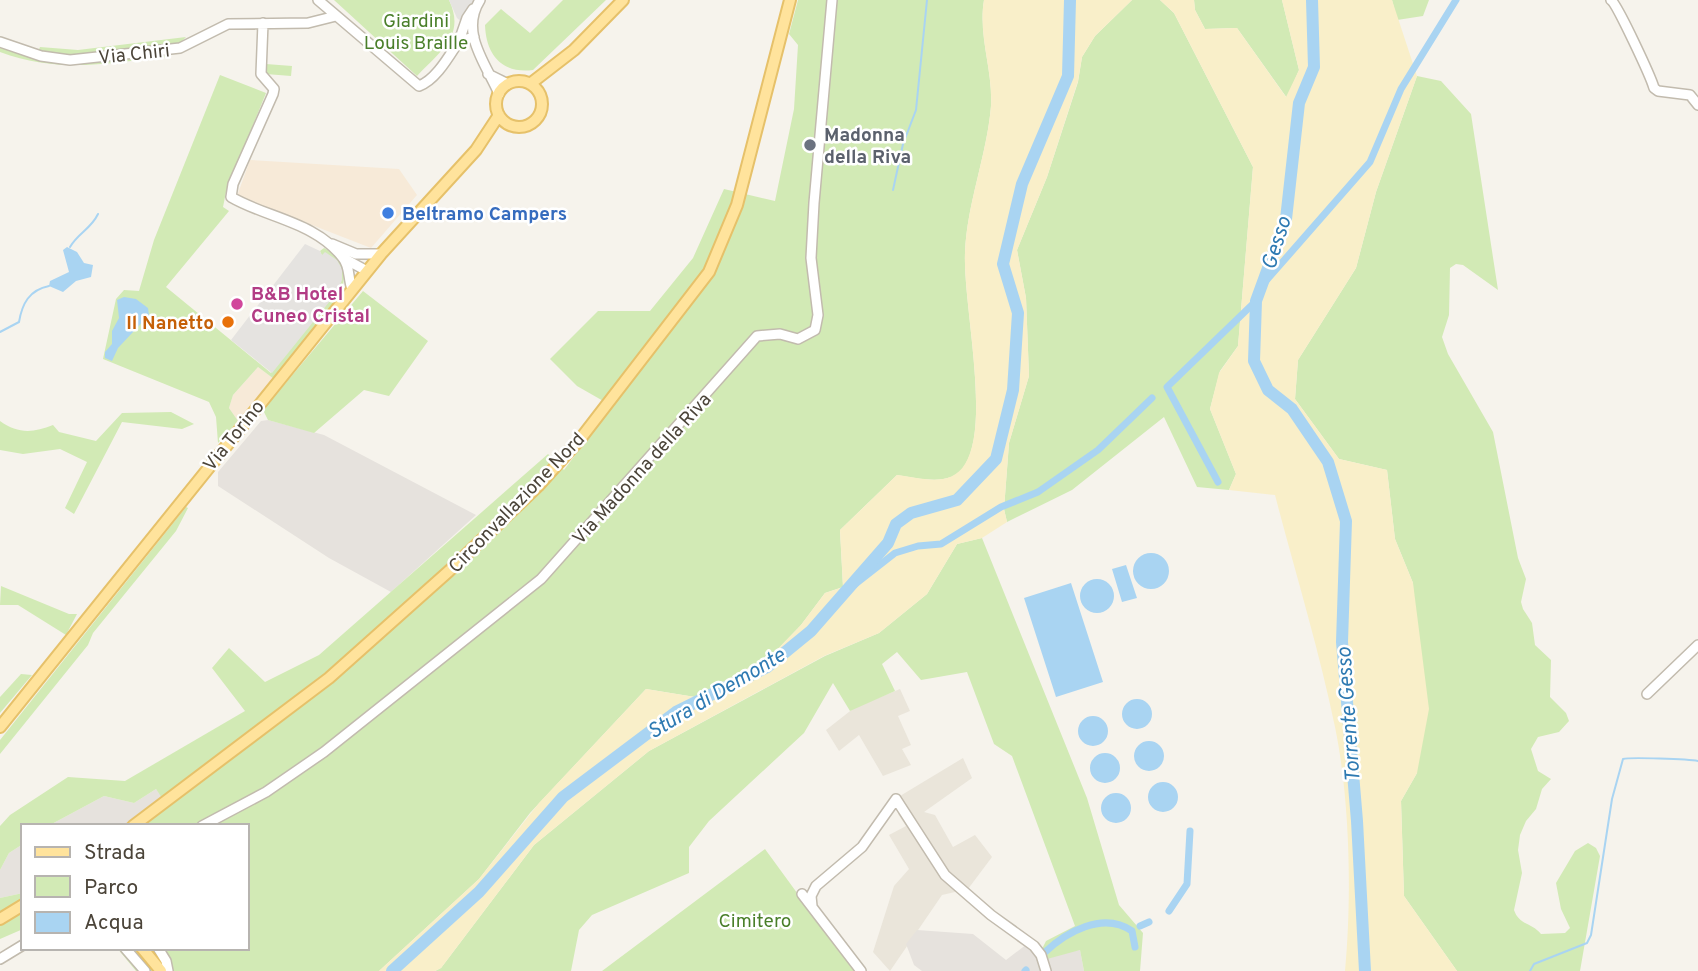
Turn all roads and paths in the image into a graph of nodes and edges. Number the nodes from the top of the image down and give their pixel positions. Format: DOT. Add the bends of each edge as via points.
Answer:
graph roads {
  1 [pos="623,0"];
  2 [pos="790,0"];
  3 [pos="832,0"];
  4 [pos="1611,0"];
  5 [pos="478,2"];
  6 [pos="322,3"];
  7 [pos="336,16"];
  8 [pos="263,23"];
  9 [pos="307,23"];
  10 [pos="474,37"];
  11 [pos="459,41"];
  12 [pos="0,42"];
  13 [pos="476,48"];
  14 [pos="447,59"];
  15 [pos="488,74"];
  16 [pos="508,84"];
  17 [pos="534,88"];
  18 [pos="499,94"];
  19 [pos="1698,105"];
  20 [pos="499,115"];
  21 [pos="509,124"];
  22 [pos="476,150"];
  23 [pos="324,241"];
  24 [pos="356,254"];
  25 [pos="381,254"];
  26 [pos="345,259"];
  27 [pos="367,271"];
  28 [pos="352,289"];
  29 [pos="1698,645"];
  30 [pos="1647,694"];
  31 [pos="0,727"];
  32 [pos="137,824"];
  33 [pos="206,824"];
  34 [pos="802,894"];
  35 [pos="21,906"];
  36 [pos="812,906"];
  37 [pos="0,919"];
  38 [pos="21,946"];
  39 [pos="127,950"];
  40 [pos="145,950"];
  41 [pos="159,950"];
  42 [pos="0,959"];
  43 [pos="158,967"];
  44 [pos="145,971"];
  45 [pos="167,971"];
  46 [pos="861,971"];
  47 [pos="1046,971"];
  1 -- 17 [label="main road"];
  2 -- 32 [label="main road, Circonvallazione Nord" via="737,205 709,272 589,427 538,486 329,678"];
  3 -- 33 [label="street, Via Madonna della Riva" via="811,258 818,315 815,330 798,339 780,334 757,336 541,579 324,752 266,792"];
  4 -- 19 [label="street" via="1618,5 1654,88 1690,95"];
  5 -- 10 [label="street"];
  5 -- 11 [label="street"];
  6 -- 7 [label="street"];
  6 -- 9 [label="street"];
  7 -- 9 [label="street, Via Chiri"];
  7 -- 14 [label="street" via="419,86"];
  8 -- 9 [label="street, Via Chiri"];
  8 -- 12 [label="street, Via Chiri" via="220,26 180,48 70,60 41,57"];
  8 -- 23 [label="street" via="261,74 274,89 230,193"];
  10 -- 11 [label="street"];
  10 -- 13 [label="street"];
  11 -- 14 [label="street"];
  13 -- 14 [label="street" via="461,47"];
  13 -- 15 [label="street"];
  15 -- 16 [label="street"];
  15 -- 18 [label="street"];
  16 -- 17 [label="main road" via="521,81"];
  16 -- 18 [label="main road"];
  17 -- 21 [label="main road" via="542,106 535,120 525,126"];
  18 -- 20 [label="main road"];
  20 -- 21 [label="main road"];
  20 -- 22 [label="main road, Via Torino"];
  21 -- 22 [label="main road, Via Torino"];
  22 -- 25 [label="main road, Via Torino"];
  23 -- 24 [label="street"];
  23 -- 26 [label="street"];
  24 -- 25 [label="street"];
  24 -- 27 [label="street"];
  25 -- 27 [label="main road, Via Torino"];
  26 -- 27 [label="street"];
  26 -- 28 [label="street"];
  27 -- 28 [label="main road, Via Torino"];
  28 -- 31 [label="main road, Via Torino"];
  29 -- 30 [label="street"];
  34 -- 36 [label="street"];
  35 -- 37 [label="main road"];
  36 -- 46 [label="street"];
  36 -- 47 [label="street" via="816,886 862,848 896,799 945,874 1034,946"];
  38 -- 42 [label="street"];
  39 -- 44 [label="street"];
  40 -- 43 [label="main road"];
  41 -- 45 [label="street"];
}
